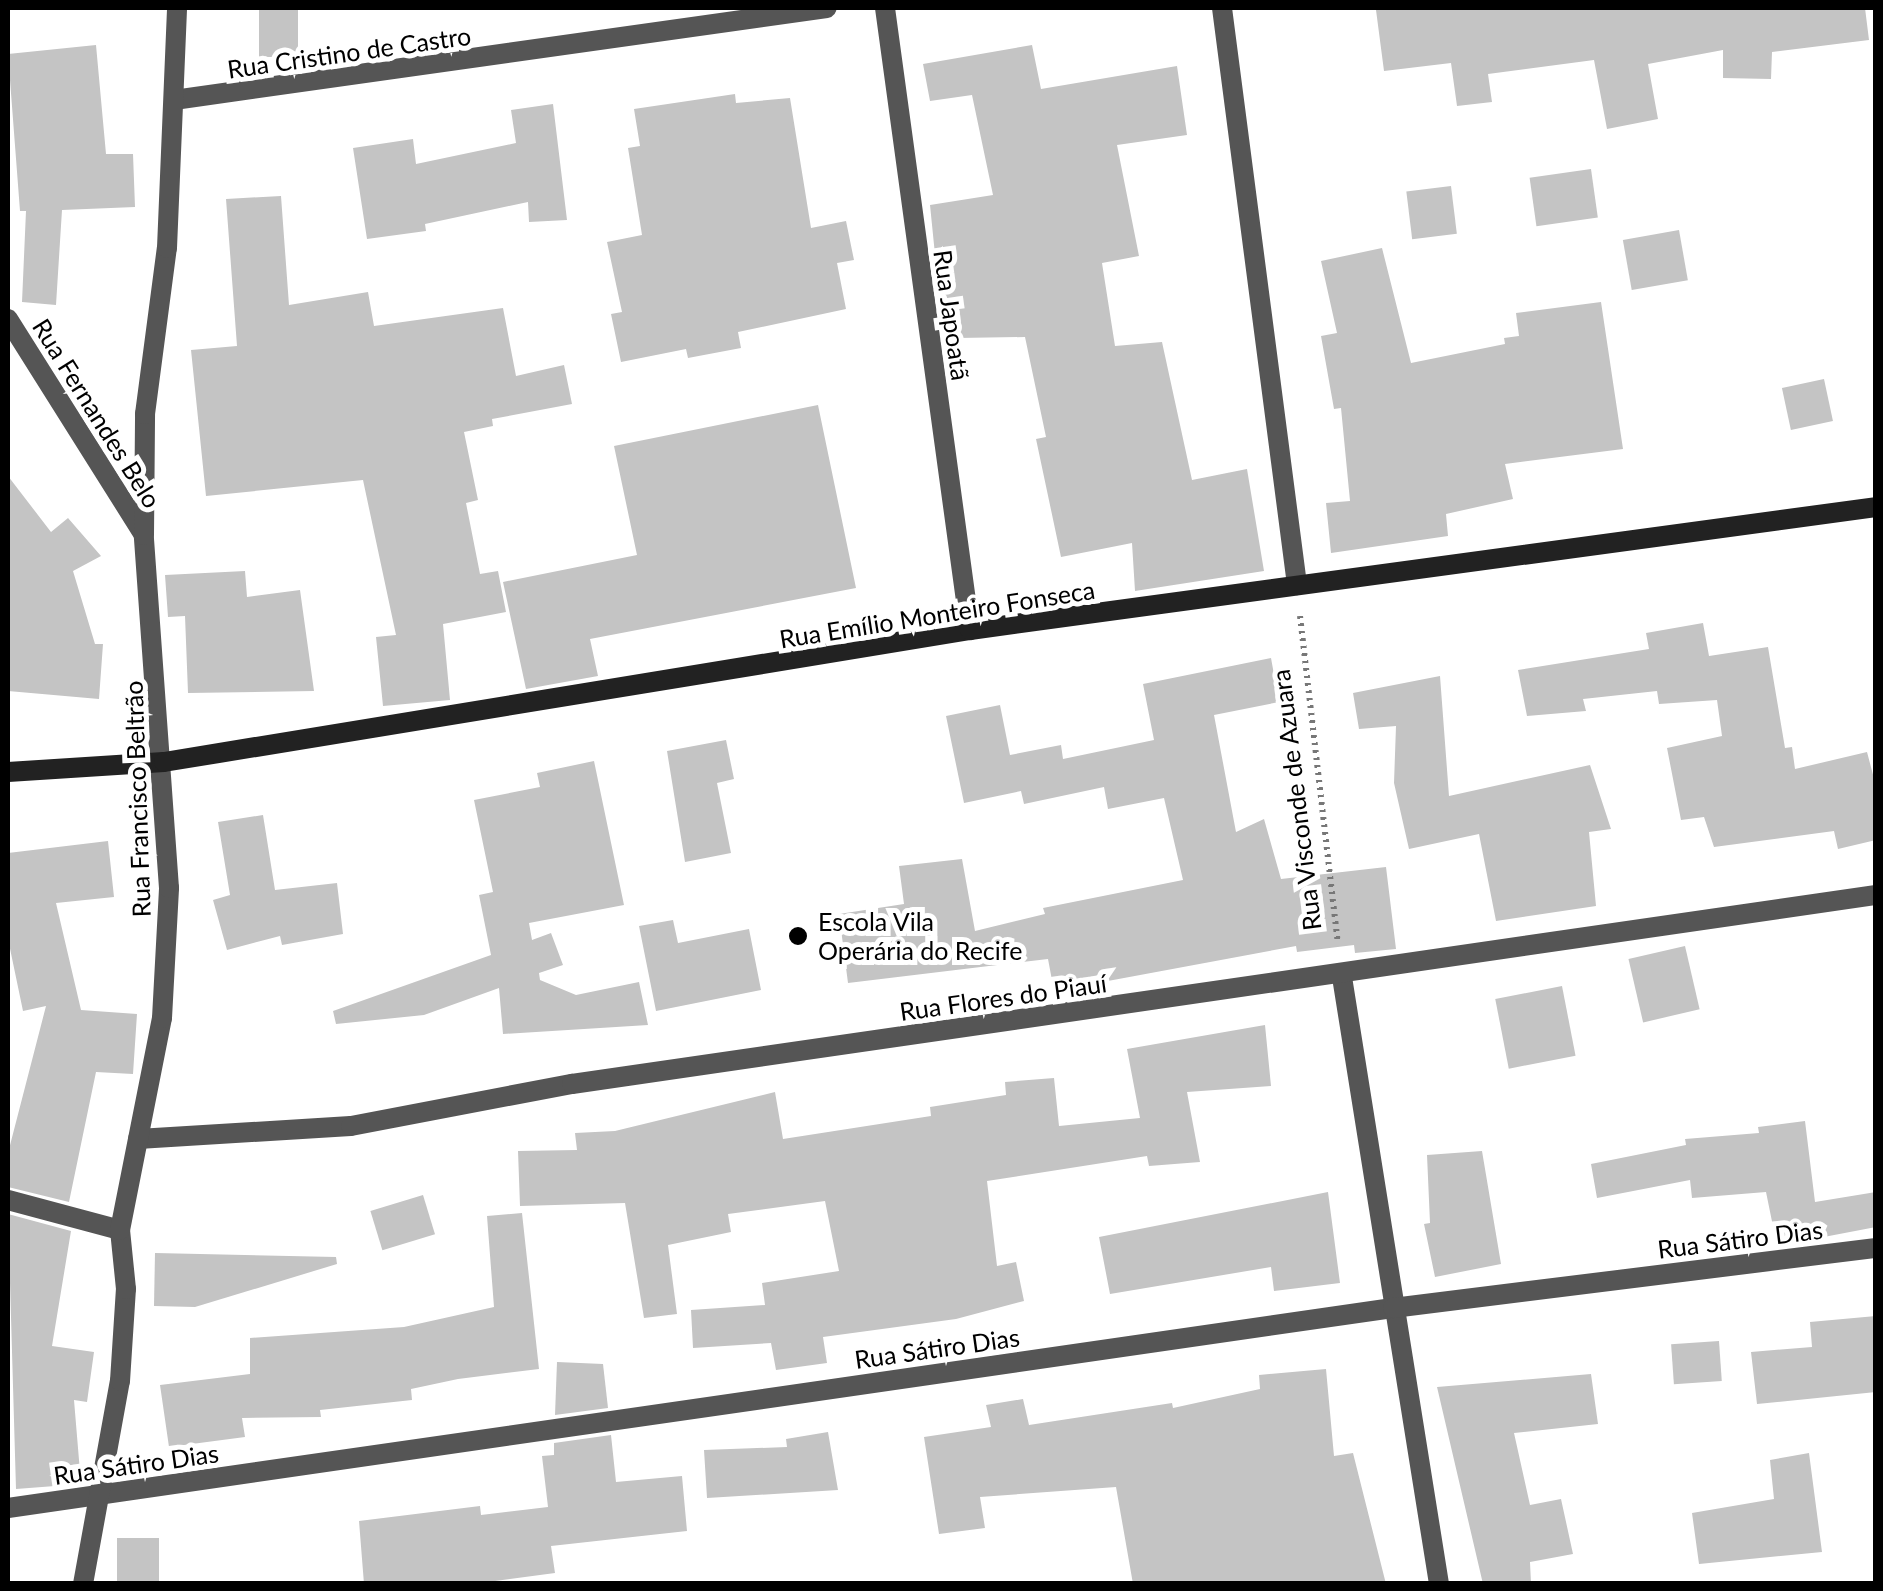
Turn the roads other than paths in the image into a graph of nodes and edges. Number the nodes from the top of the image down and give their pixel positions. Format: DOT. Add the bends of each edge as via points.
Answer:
graph roads {
  1 [pos="177,8"];
  2 [pos="827,8"];
  3 [pos="885,8"];
  4 [pos="1222,8"];
  5 [pos="174,100"];
  6 [pos="8,319"];
  7 [pos="1876,508"];
  8 [pos="144,535"];
  9 [pos="1296,585"];
  10 [pos="970,630"];
  11 [pos="164,762"];
  12 [pos="8,772"];
  13 [pos="1876,895"];
  14 [pos="1342,976"];
  15 [pos="138,1139"];
  16 [pos="8,1200"];
  17 [pos="120,1230"];
  18 [pos="1876,1248"];
  19 [pos="1393,1308"];
  20 [pos="96,1494"];
  21 [pos="8,1508"];
  22 [pos="83,1584"];
  23 [pos="1439,1584"];
  1 -- 5 [label="street, Rua Francisco Beltrão"];
  2 -- 5 [label="street, Rua Cristino de Castro"];
  3 -- 10 [label="street, Rua Japoatã"];
  4 -- 9 [label="street"];
  5 -- 8 [label="street, Rua Francisco Beltrão" via="167,248 145,414"];
  6 -- 8 [label="street, Rua Fernandes Belo"];
  7 -- 9 [label="main road, Rua Emílio Monteiro Fonseca"];
  8 -- 11 [label="street, Rua Francisco Beltrão"];
  9 -- 10 [label="main road, Rua Emílio Monteiro Fonseca"];
  10 -- 11 [label="main road, Rua Emílio Monteiro Fonseca"];
  11 -- 12 [label="main road, Rua Emílio Monteiro Fonseca"];
  11 -- 15 [label="street, Rua Francisco Beltrão" via="170,888 162,1018"];
  13 -- 14 [label="street, Rua Flores do Piauí"];
  14 -- 15 [label="street, Rua Flores do Piauí" via="572,1084 351,1126"];
  14 -- 19 [label="street"];
  15 -- 17 [label="street, Rua Francisco Beltrão"];
  16 -- 17 [label="street"];
  17 -- 20 [label="street, Rua Francisco Beltrão" via="126,1289 120,1380"];
  18 -- 19 [label="street, Rua Sátiro Dias"];
  19 -- 20 [label="street, Rua Sátiro Dias"];
  19 -- 23 [label="street"];
  20 -- 21 [label="street, Rua Sátiro Dias"];
  20 -- 22 [label="street, Rua Francisco Beltrão"];
}
